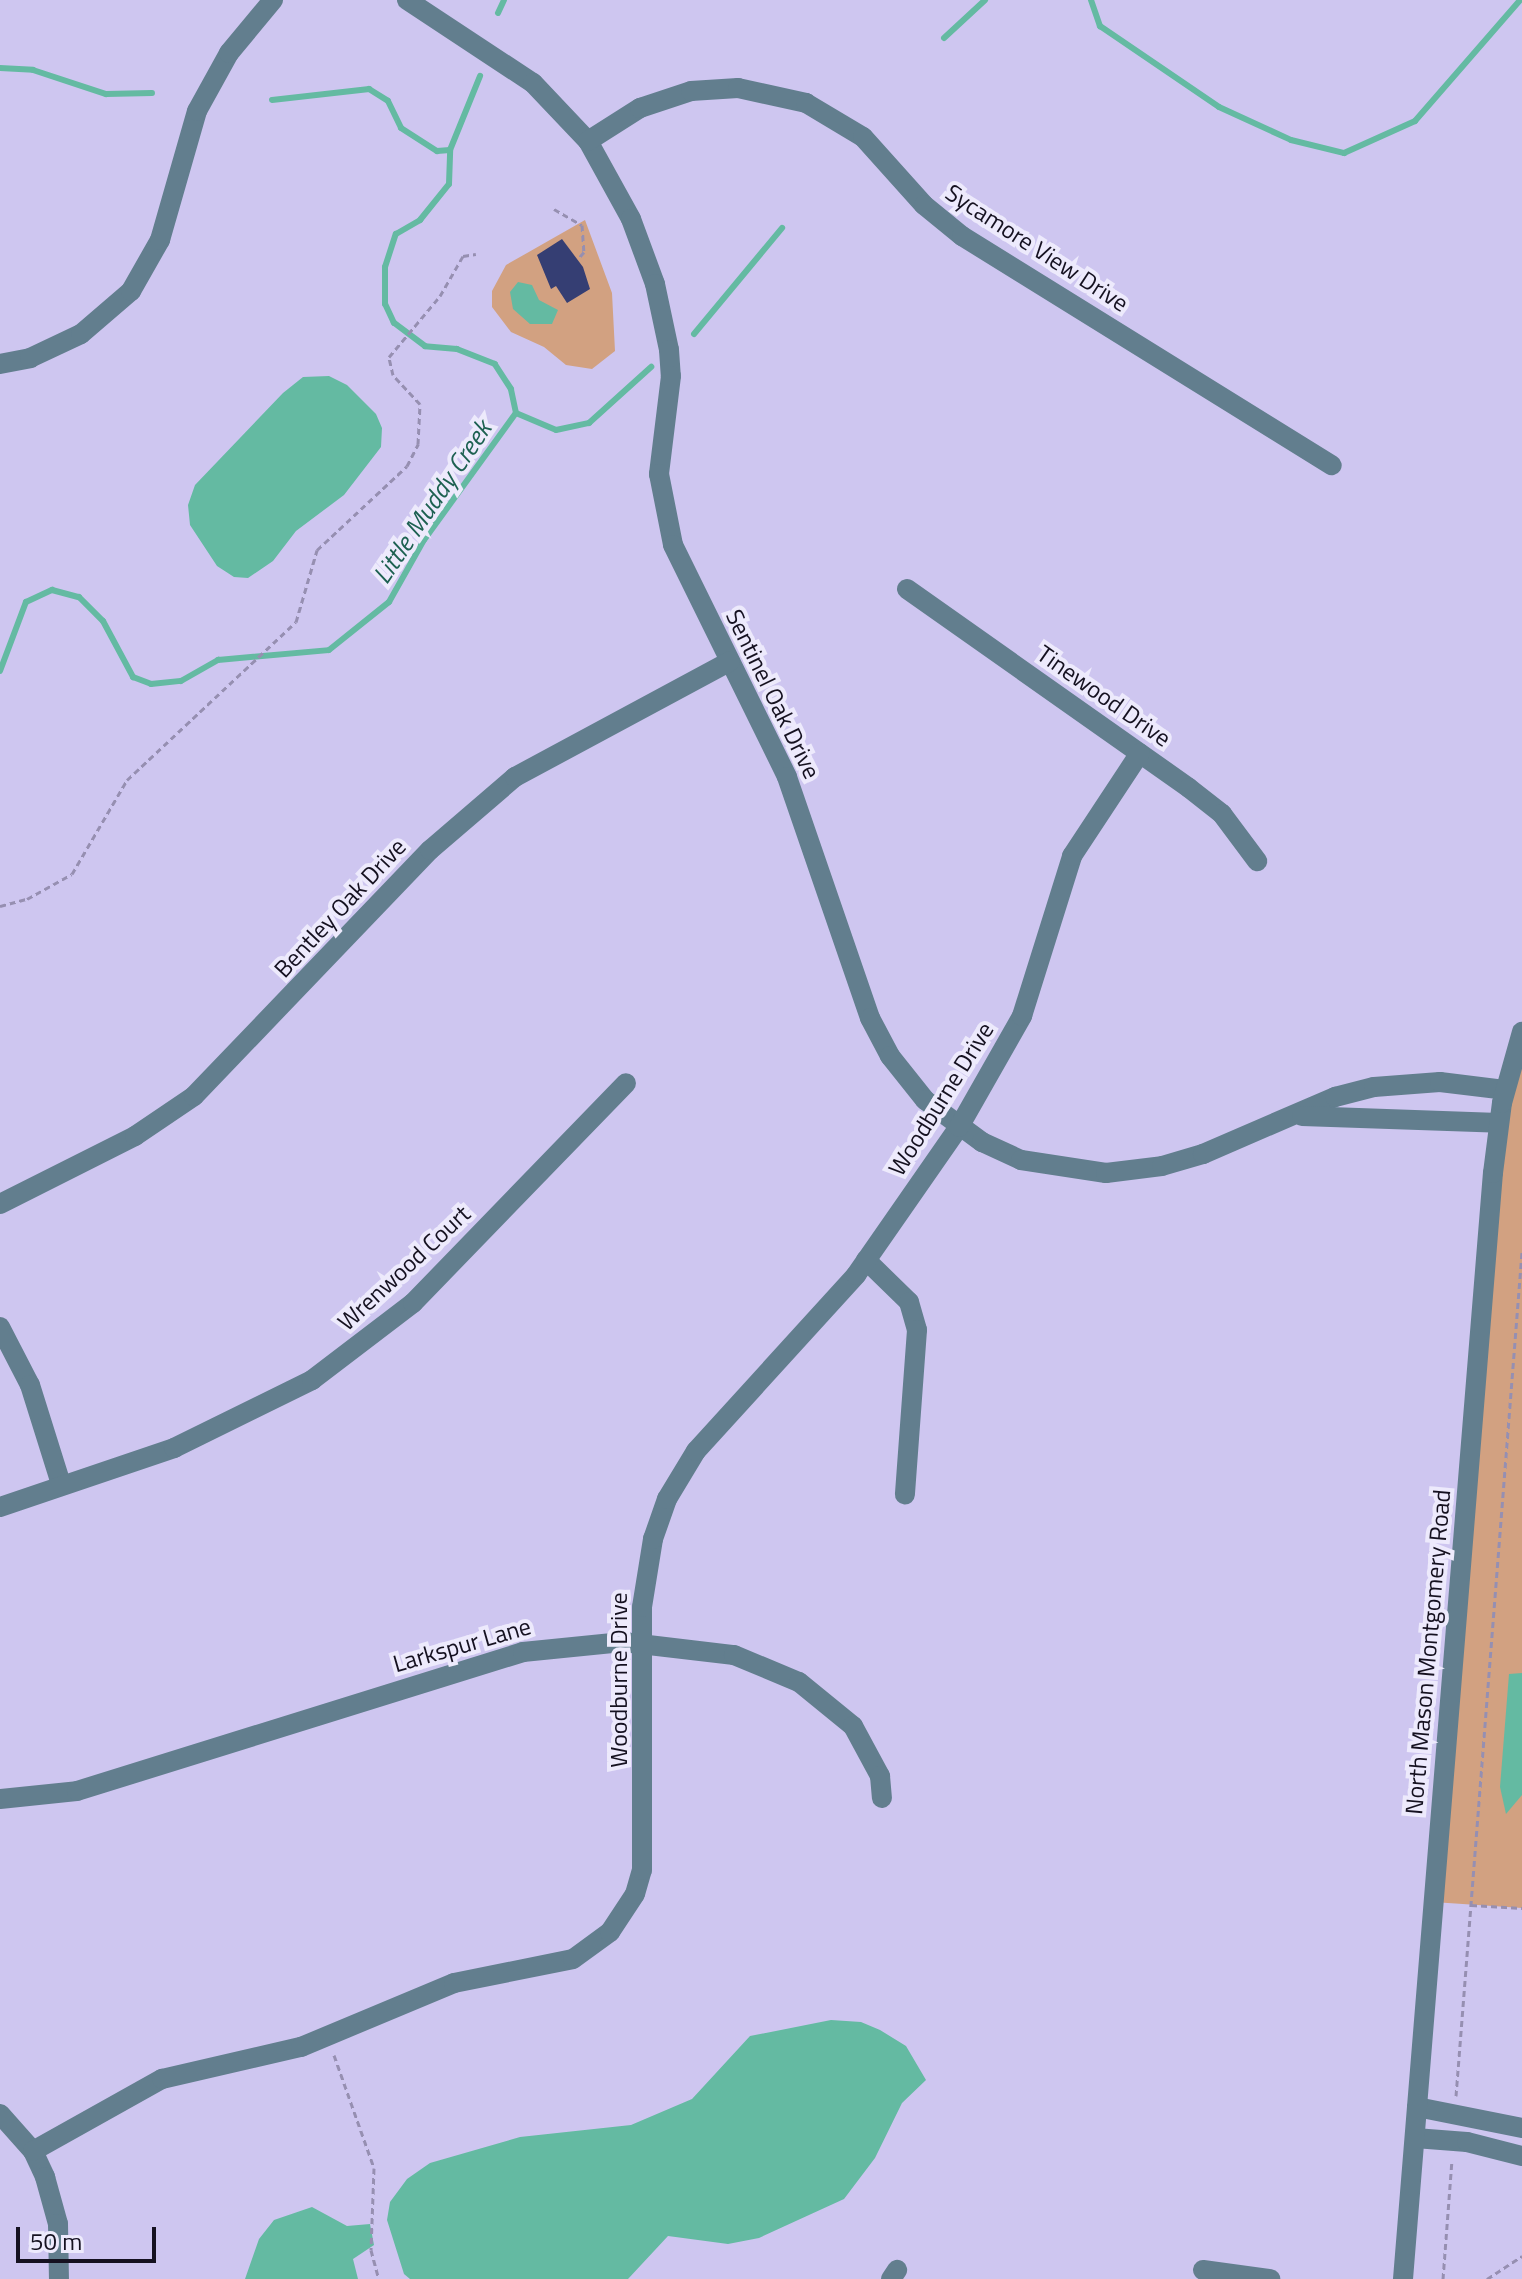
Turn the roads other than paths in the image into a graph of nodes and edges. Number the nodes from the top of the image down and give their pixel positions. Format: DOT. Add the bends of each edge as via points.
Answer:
graph roads {
  1 [pos="273,0"];
  2 [pos="407,0"];
  3 [pos="588,141"];
  4 [pos="0,364"];
  5 [pos="1332,465"];
  6 [pos="907,589"];
  7 [pos="730,661"];
  8 [pos="1140,753"];
  9 [pos="1257,861"];
  10 [pos="1522,1032"];
  11 [pos="626,1083"];
  12 [pos="1505,1090"];
  13 [pos="1294,1116"];
  14 [pos="1499,1123"];
  15 [pos="959,1127"];
  16 [pos="0,1204"];
  17 [pos="866,1260"];
  18 [pos="0,1327"];
  19 [pos="61,1484"];
  20 [pos="905,1495"];
  21 [pos="0,1507"];
  22 [pos="641,1642"];
  23 [pos="882,1798"];
  24 [pos="0,1799"];
  25 [pos="1417,2107"];
  26 [pos="0,2114"];
  27 [pos="1522,2128"];
  28 [pos="1415,2138"];
  29 [pos="33,2151"];
  30 [pos="1522,2156"];
  31 [pos="1203,2270"];
  32 [pos="59,2279"];
  33 [pos="1270,2279"];
  34 [pos="1403,2279"];
  1 -- 4 [label="street" via="229,53 197,111 160,240 131,291 81,334 30,358"];
  2 -- 3 [label="street, Sentinel Oak Drive" via="533,83"];
  3 -- 5 [label="street, Sycamore View Drive" via="640,108 691,91 761,91 806,103 863,137 924,205 962,236"];
  3 -- 7 [label="street, Sentinel Oak Drive" via="631,219 655,284 671,376 660,498 681,567"];
  6 -- 8 [label="street, Tinewood Drive"];
  7 -- 15 [label="street, Sentinel Oak Drive" via="787,777 870,1018 906,1079"];
  7 -- 16 [label="street, Bentley Oak Drive" via="515,777 430,850 194,1096 135,1136"];
  8 -- 9 [label="street, Tinewood Drive" via="1222,814"];
  8 -- 15 [label="street, Woodburne Drive" via="1072,856 1022,1016"];
  10 -- 12 [label="street, North Mason Montgomery Road"];
  11 -- 19 [label="street, Wrenwood Court" via="413,1303 358,1348 226,1426"];
  12 -- 13 [label="street, Sentinel Oak Drive" via="1440,1082 1374,1087"];
  12 -- 14 [label="street, North Mason Montgomery Road"];
  13 -- 14 [label="street, Sentinel Oak Drive"];
  13 -- 15 [label="street, Sentinel Oak Drive" via="1162,1166 1106,1173 1021,1160"];
  14 -- 25 [label="street, North Mason Montgomery Road"];
  15 -- 17 [label="street, Woodburne Drive"];
  17 -- 20 [label="street" via="909,1302 917,1330"];
  17 -- 22 [label="street, Woodburne Drive" via="680,1475 653,1539"];
  18 -- 19 [label="street" via="30,1385"];
  19 -- 21 [label="street, Wrenwood Court"];
  22 -- 23 [label="street, Larkspur Lane" via="734,1655 799,1682 853,1726 880,1776"];
  22 -- 24 [label="street, Larkspur Lane" via="579,1643 523,1652 77,1791"];
  22 -- 29 [label="street, Woodburne Drive" via="645,1850 635,1894 610,1932 573,1959 454,1983 272,2056 162,2079"];
  25 -- 27 [label="street"];
  25 -- 28 [label="street, North Mason Montgomery Road"];
  26 -- 29 [label="street"];
  28 -- 30 [label="street" via="1467,2142"];
  28 -- 34 [label="street, North Mason Montgomery Road"];
  29 -- 32 [label="street" via="58,2224"];
  31 -- 33 [label="street"];
}
